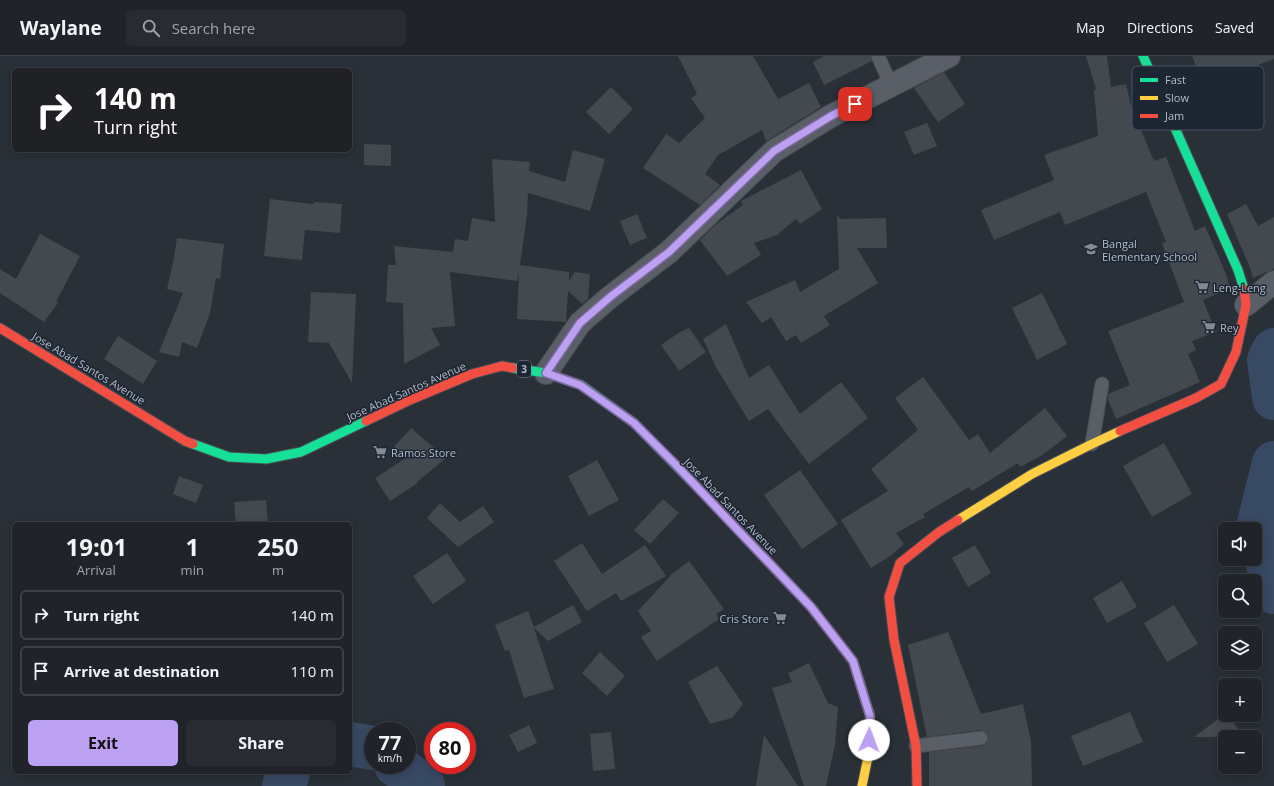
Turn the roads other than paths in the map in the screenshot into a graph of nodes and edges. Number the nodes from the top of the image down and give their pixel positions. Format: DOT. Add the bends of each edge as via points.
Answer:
graph roads {
  1 [pos="878,56"];
  2 [pos="949,56"];
  3 [pos="1143,56"];
  4 [pos="1147,66"];
  5 [pos="891,85"];
  6 [pos="1176,130"];
  7 [pos="1274,282"];
  8 [pos="1246,305"];
  9 [pos="0,328"];
  10 [pos="546,373"];
  11 [pos="1102,384"];
  12 [pos="1092,444"];
  13 [pos="981,738"];
  14 [pos="916,746"];
  15 [pos="862,786"];
  16 [pos="916,786"];
  1 -- 5 [label="lane"];
  2 -- 5 [label="street"];
  3 -- 4 [label="main road"];
  5 -- 10 [label="street" via="831,116 774,151 669,252 580,323"];
  6 -- 8 [label="main road" via="1238,270"];
  7 -- 8 [label="street"];
  8 -- 12 [label="main road" via="1236,352 1221,384 1196,398"];
  9 -- 10 [label="main road, Jose Abad Santos Avenue / 3" via="185,441 229,457 266,459 301,452 410,400 472,374 502,366"];
  10 -- 15 [label="main road, Jose Abad Santos Avenue / 3" via="580,385 634,423 811,607 853,661 870,716 869,752"];
  11 -- 12 [label="lane"];
  12 -- 14 [label="main road" via="1032,474 939,532 900,563 889,597 894,640"];
  13 -- 14 [label="lane"];
  14 -- 16 [label="main road"];
}
